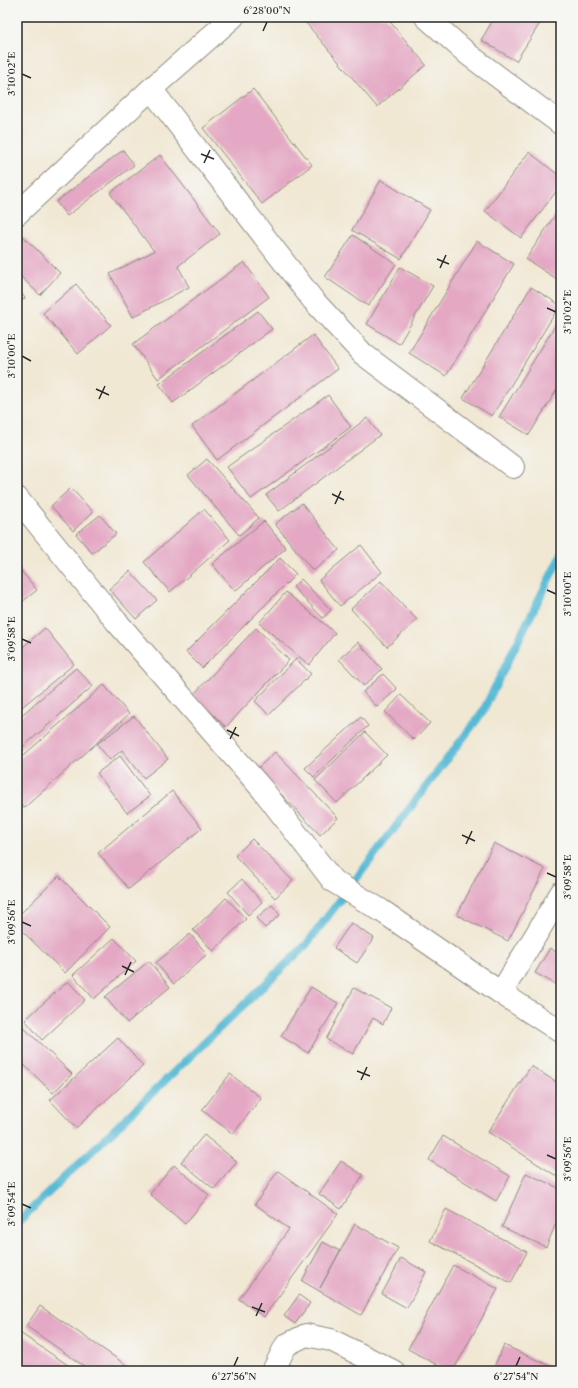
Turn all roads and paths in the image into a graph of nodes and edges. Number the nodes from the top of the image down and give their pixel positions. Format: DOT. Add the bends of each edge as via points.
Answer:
graph roads {
  1 [pos="233,17"];
  2 [pos="426,17"];
  3 [pos="151,89"];
  4 [pos="561,124"];
  5 [pos="17,214"];
  6 [pos="513,467"];
  7 [pos="17,498"];
  8 [pos="561,893"];
  9 [pos="501,993"];
  10 [pos="561,1032"];
  11 [pos="273,1371"];
  12 [pos="393,1371"];
  1 -- 3 [label="street"];
  2 -- 4 [label="street" via="469,56"];
  3 -- 5 [label="street"];
  3 -- 6 [label="street" via="313,300 364,354"];
  7 -- 9 [label="street" via="116,621 263,790 333,881 382,911"];
  8 -- 9 [label="street"];
  9 -- 10 [label="street"];
  11 -- 12 [label="street" via="286,1345 306,1335 331,1340"];
}
